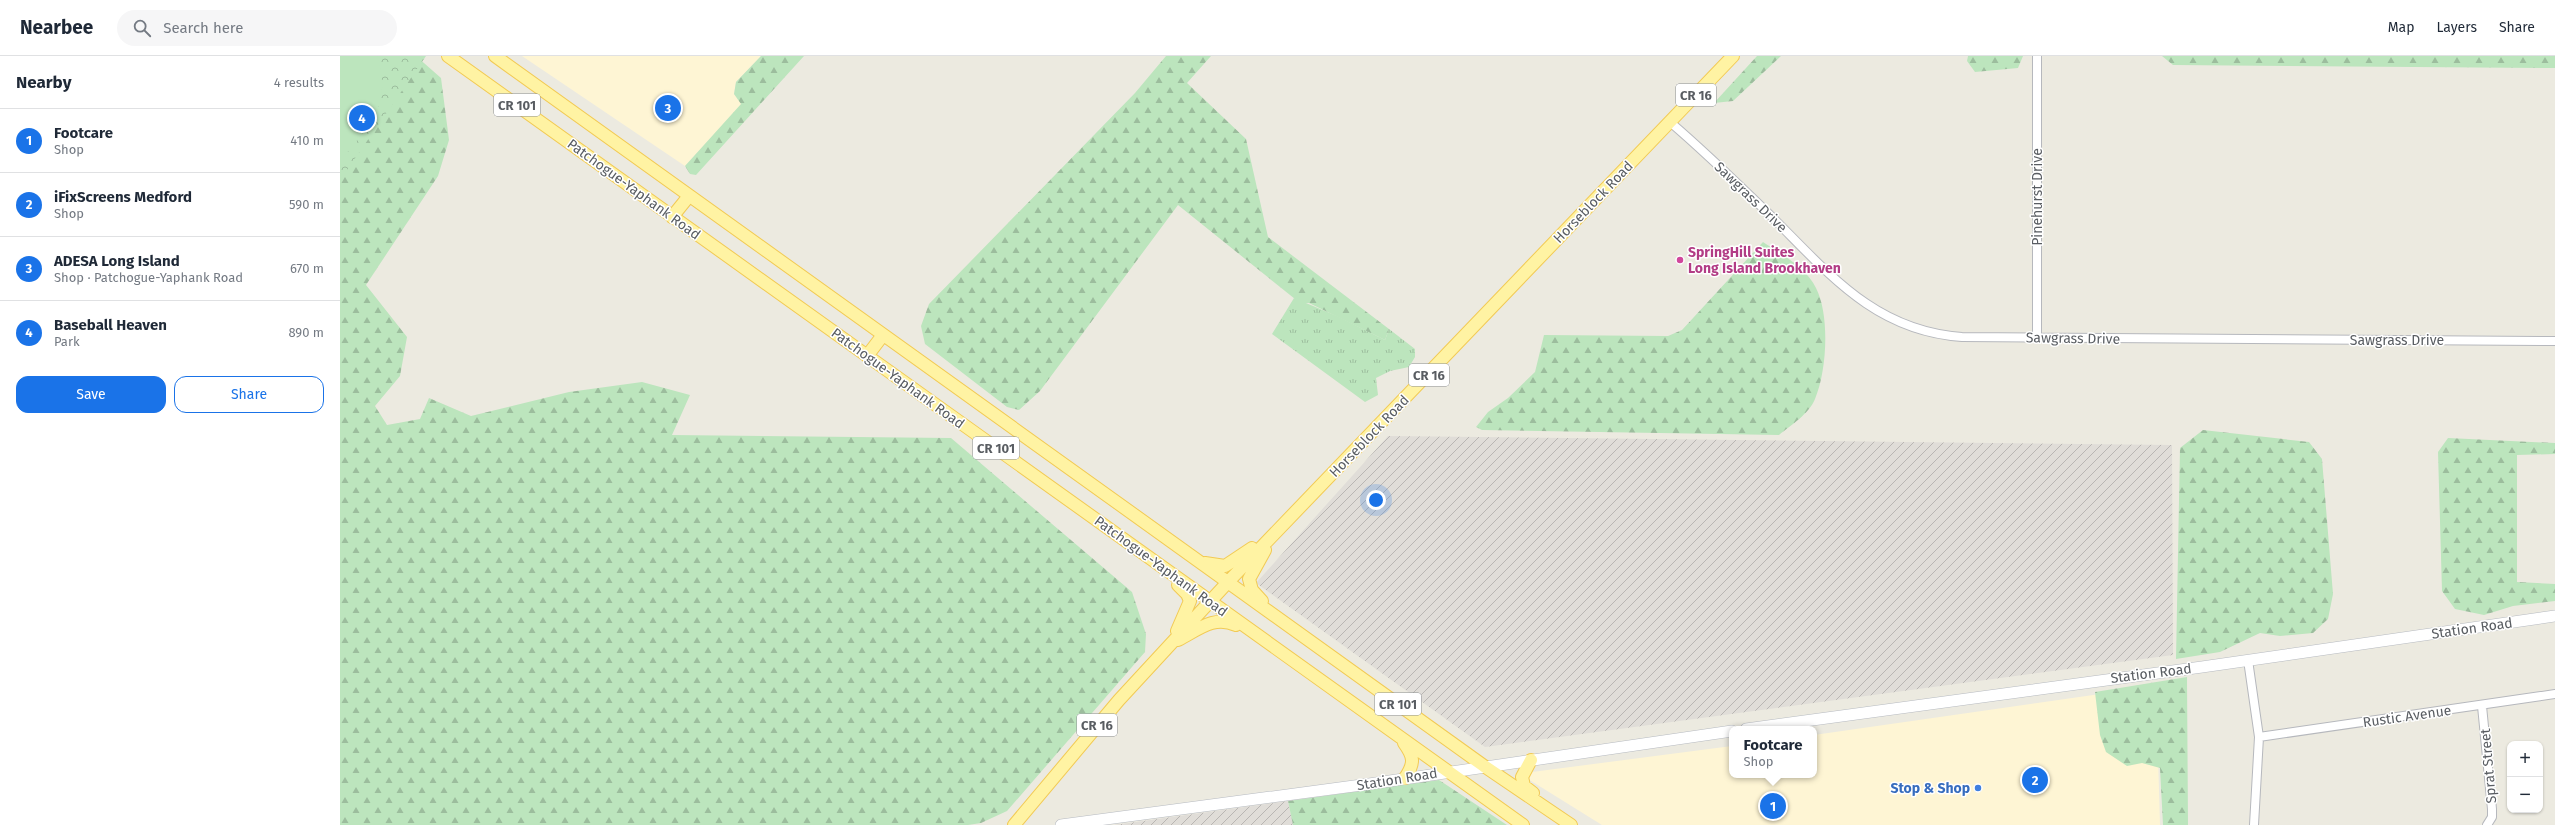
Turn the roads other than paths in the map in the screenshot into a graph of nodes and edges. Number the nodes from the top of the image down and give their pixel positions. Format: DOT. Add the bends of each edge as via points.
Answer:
graph roads {
  1 [pos="448,56"];
  2 [pos="495,56"];
  3 [pos="1733,56"];
  4 [pos="2037,56"];
  5 [pos="1670,122"];
  6 [pos="689,196"];
  7 [pos="672,217"];
  8 [pos="883,335"];
  9 [pos="2037,338"];
  10 [pos="2555,341"];
  11 [pos="867,356"];
  12 [pos="1278,530"];
  13 [pos="1200,562"];
  14 [pos="1157,564"];
  15 [pos="1228,582"];
  16 [pos="1210,601"];
  17 [pos="2555,616"];
  18 [pos="1283,621"];
  19 [pos="1251,631"];
  20 [pos="1172,642"];
  21 [pos="2248,660"];
  22 [pos="2555,694"];
  23 [pos="2482,706"];
  24 [pos="1768,726"];
  25 [pos="1729,731"];
  26 [pos="2259,736"];
  27 [pos="1400,737"];
  28 [pos="1531,760"];
  29 [pos="1484,766"];
  30 [pos="1448,772"];
  31 [pos="1405,778"];
  32 [pos="1559,817"];
  33 [pos="1014,825"];
  34 [pos="1061,825"];
  35 [pos="1523,825"];
  36 [pos="1571,825"];
  37 [pos="2254,825"];
  38 [pos="2487,825"];
  1 -- 7 [label="main road, Patchogue-Yaphank Road / CR 101"];
  2 -- 6 [label="main road, Patchogue-Yaphank Road / CR 101"];
  3 -- 5 [label="main road, Horseblock Road / CR 16"];
  4 -- 9 [label="street, Pinehurst Drive"];
  5 -- 9 [label="street, Sawgrass Drive" via="1838,282 1874,310 1900,324 1933,334"];
  5 -- 12 [label="main road, Horseblock Road / CR 16"];
  6 -- 7 [label="main road"];
  6 -- 8 [label="main road, Patchogue-Yaphank Road / CR 101"];
  7 -- 11 [label="main road, Patchogue-Yaphank Road / CR 101"];
  8 -- 11 [label="main road"];
  8 -- 13 [label="main road, Patchogue-Yaphank Road / CR 101"];
  9 -- 10 [label="street, Sawgrass Drive"];
  11 -- 14 [label="main road, Patchogue-Yaphank Road / CR 101"];
  12 -- 13 [label="main road" via="1225,566"];
  12 -- 15 [label="main road, Horseblock Road / CR 16"];
  12 -- 18 [label="main road" via="1250,575 1249,583 1252,590"];
  13 -- 15 [label="main road, Patchogue-Yaphank Road / CR 101"];
  14 -- 16 [label="main road, Patchogue-Yaphank Road / CR 101"];
  14 -- 20 [label="main road" via="1189,598 1189,605"];
  15 -- 16 [label="main road, Horseblock Road / CR 16"];
  15 -- 18 [label="main road, Patchogue-Yaphank Road / CR 101"];
  16 -- 19 [label="main road, Patchogue-Yaphank Road / CR 101"];
  16 -- 20 [label="main road, Horseblock Road / CR 16"];
  17 -- 21 [label="main road, Station Road"];
  18 -- 29 [label="main road, Patchogue-Yaphank Road / CR 101"];
  19 -- 20 [label="main road" via="1218,620"];
  19 -- 27 [label="main road, Patchogue-Yaphank Road / CR 101"];
  20 -- 33 [label="main road, Horseblock Road / CR 16" via="1106,715"];
  21 -- 24 [label="main road, Station Road"];
  21 -- 26 [label="street"];
  22 -- 23 [label="street, Rustic Avenue"];
  23 -- 26 [label="street, Rustic Avenue"];
  23 -- 38 [label="street, Sprat Street" via="2492,809 2492,817"];
  25 -- 28 [label="main road, Station Road"];
  26 -- 37 [label="street"];
  27 -- 30 [label="main road, Patchogue-Yaphank Road / CR 101"];
  27 -- 31 [label="main road" via="1413,757 1412,767"];
  28 -- 29 [label="main road, Station Road"];
  28 -- 32 [label="main road" via="1522,773 1522,782"];
  29 -- 30 [label="main road, Station Road"];
  29 -- 32 [label="main road, Patchogue-Yaphank Road / CR 101"];
  30 -- 31 [label="main road, Station Road"];
  30 -- 35 [label="main road, Patchogue-Yaphank Road / CR 101"];
  31 -- 34 [label="main road, Station Road"];
  32 -- 36 [label="main road, CR 101"];
}
